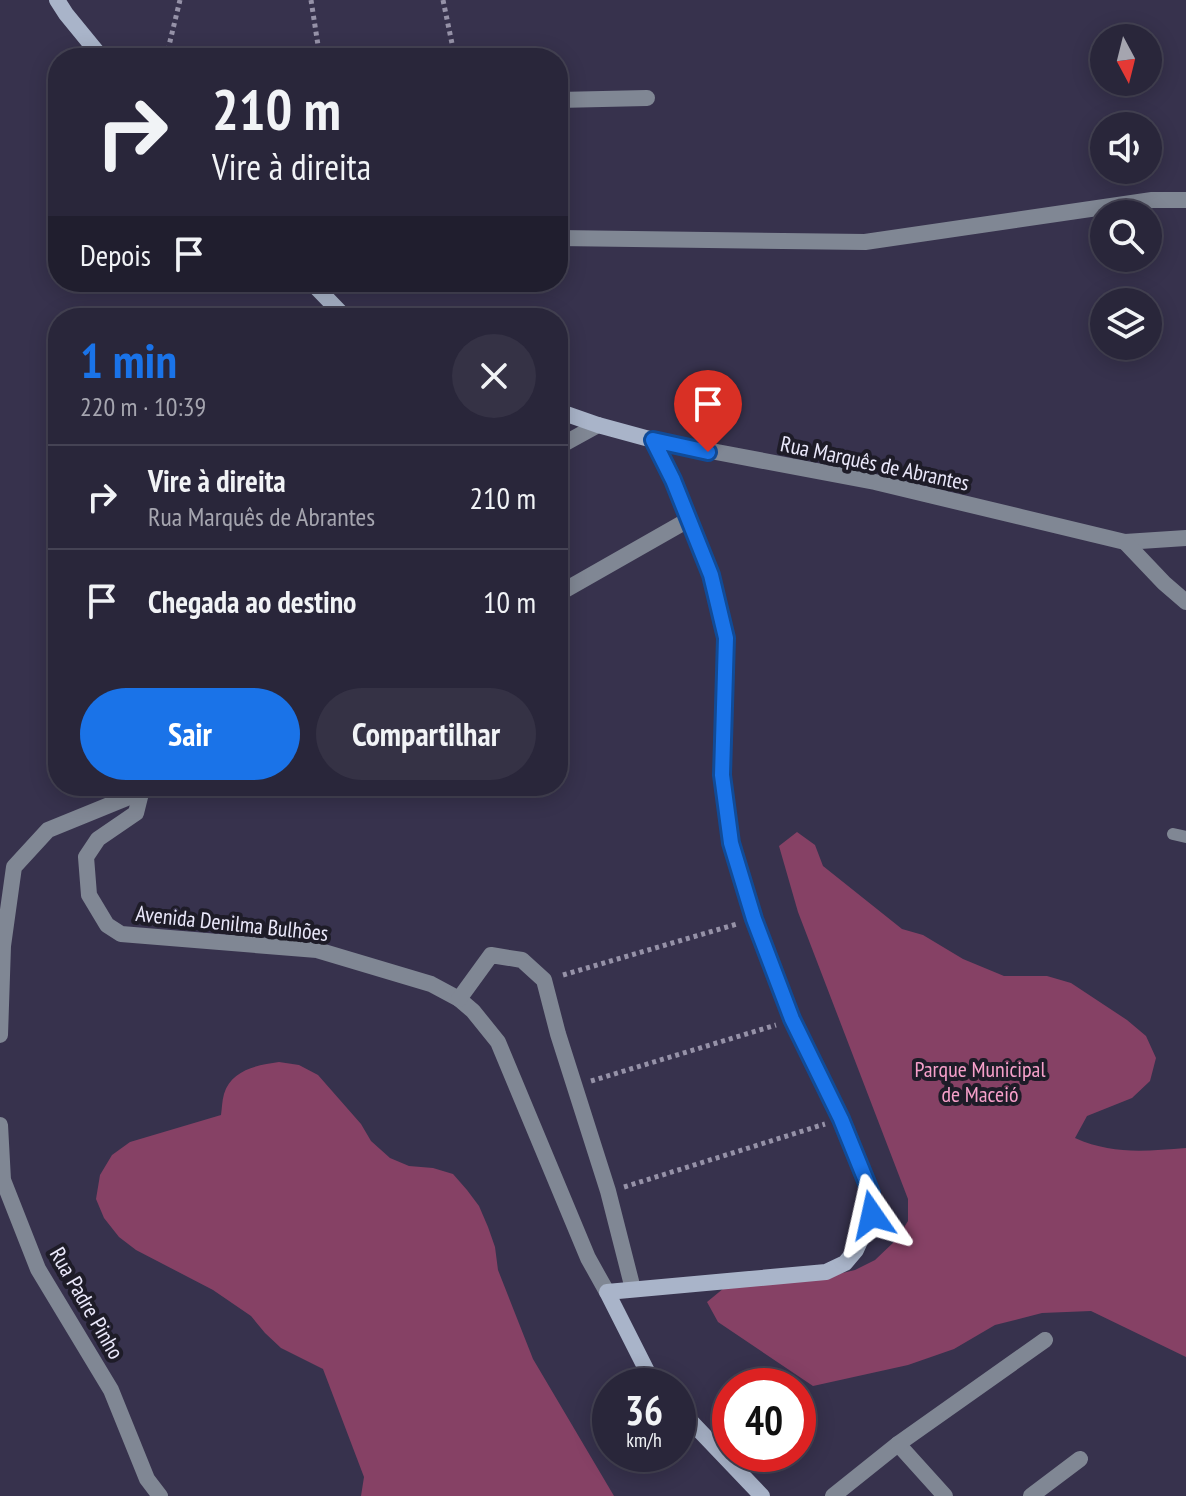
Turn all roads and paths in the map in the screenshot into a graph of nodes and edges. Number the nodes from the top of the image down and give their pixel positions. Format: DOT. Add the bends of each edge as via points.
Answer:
graph roads {
  1 [pos="57,0"];
  2 [pos="180,0"];
  3 [pos="311,0"];
  4 [pos="443,0"];
  5 [pos="94,48"];
  6 [pos="168,48"];
  7 [pos="318,48"];
  8 [pos="453,48"];
  9 [pos="647,98"];
  10 [pos="568,100"];
  11 [pos="1186,200"];
  12 [pos="568,238"];
  13 [pos="321,292"];
  14 [pos="336,308"];
  15 [pos="568,414"];
  16 [pos="598,425"];
  17 [pos="653,440"];
  18 [pos="568,442"];
  19 [pos="688,520"];
  20 [pos="1186,538"];
  21 [pos="1125,542"];
  22 [pos="568,588"];
  23 [pos="1186,602"];
  24 [pos="132,796"];
  25 [pos="145,796"];
  26 [pos="754,919"];
  27 [pos="544,980"];
  28 [pos="459,999"];
  29 [pos="792,1019"];
  30 [pos="0,1035"];
  31 [pos="575,1086"];
  32 [pos="841,1119"];
  33 [pos="0,1125"];
  34 [pos="608,1191"];
  35 [pos="633,1289"];
  36 [pos="607,1292"];
  37 [pos="1045,1340"];
  38 [pos="645,1368"];
  39 [pos="696,1427"];
  40 [pos="898,1444"];
  41 [pos="1080,1459"];
  42 [pos="160,1496"];
  43 [pos="762,1496"];
  44 [pos="833,1496"];
  45 [pos="945,1496"];
  46 [pos="1031,1496"];
  1 -- 5 [label="street"];
  2 -- 6 [label="path"];
  3 -- 7 [label="path"];
  4 -- 8 [label="path"];
  9 -- 10 [label="street"];
  11 -- 12 [label="street" via="1152,200 865,242"];
  13 -- 14 [label="street"];
  15 -- 16 [label="street, Rua Marquês de Abrantes"];
  16 -- 17 [label="street, Rua Marquês de Abrantes"];
  16 -- 18 [label="street"];
  17 -- 19 [label="street"];
  17 -- 21 [label="street, Rua Marquês de Abrantes" via="875,482"];
  19 -- 22 [label="street"];
  19 -- 26 [label="street" via="711,575 726,638 722,775 731,843"];
  20 -- 21 [label="street, Rua Marquês de Abrantes"];
  21 -- 23 [label="street"];
  24 -- 30 [label="street" via="48,830 14,867 3,946"];
  25 -- 28 [label="street, Avenida Denilma Bulhões" via="136,813 98,839 86,857 89,895 107,925 121,934 317,950 431,984"];
  26 -- 27 [label="path"];
  26 -- 29 [label="street"];
  27 -- 28 [label="street" via="522,960 491,955"];
  27 -- 31 [label="street"];
  28 -- 36 [label="street, Avenida Denilma Bulhões" via="498,1042"];
  29 -- 31 [label="path"];
  29 -- 32 [label="street"];
  31 -- 34 [label="street"];
  32 -- 34 [label="path"];
  32 -- 35 [label="street" via="871,1193 872,1215 845,1263 826,1272"];
  33 -- 42 [label="street, Rua Padre Pinho" via="3,1180 38,1269 111,1390 147,1479"];
  34 -- 35 [label="street"];
  35 -- 36 [label="street"];
  36 -- 38 [label="street, Avenida Denilma Bulhões"];
  37 -- 40 [label="street"];
  39 -- 43 [label="street"];
  40 -- 44 [label="street"];
  40 -- 45 [label="street"];
  41 -- 46 [label="street"];
}
